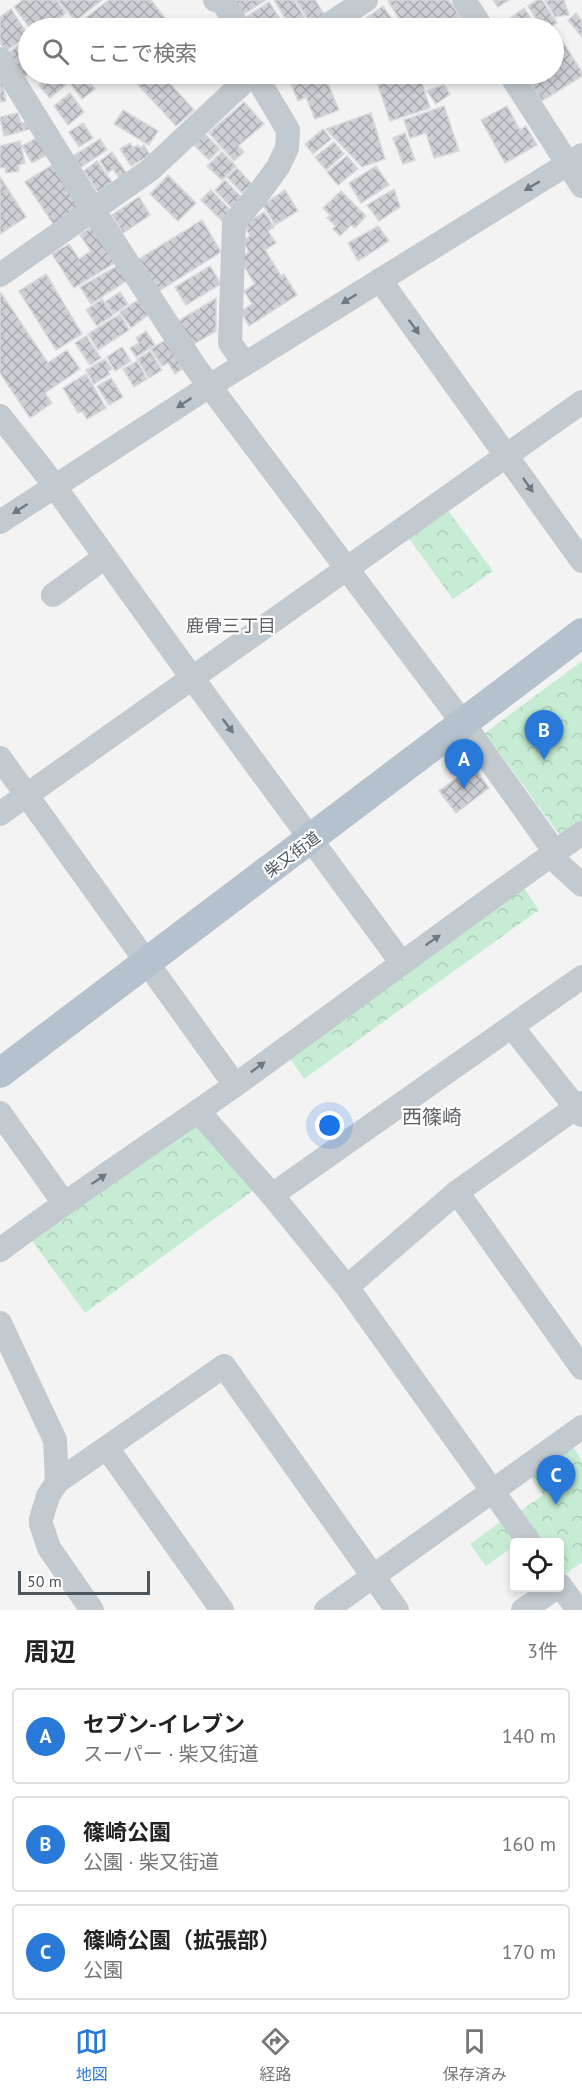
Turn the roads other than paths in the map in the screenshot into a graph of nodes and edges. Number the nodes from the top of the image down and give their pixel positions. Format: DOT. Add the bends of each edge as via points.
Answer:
graph roads {
  1 [pos="215,0"];
  2 [pos="366,0"];
  3 [pos="464,0"];
  4 [pos="233,18"];
  5 [pos="338,18"];
  6 [pos="476,18"];
  7 [pos="0,59"];
  8 [pos="242,84"];
  9 [pos="261,84"];
  10 [pos="518,84"];
  11 [pos="575,160"];
  12 [pos="582,186"];
  13 [pos="94,211"];
  14 [pos="0,275"];
  15 [pos="380,280"];
  16 [pos="245,364"];
  17 [pos="210,385"];
  18 [pos="582,402"];
  19 [pos="0,416"];
  20 [pos="507,455"];
  21 [pos="55,487"];
  22 [pos="0,522"];
  23 [pos="105,557"];
  24 [pos="582,561"];
  25 [pos="347,570"];
  26 [pos="53,595"];
  27 [pos="582,633"];
  28 [pos="193,679"];
  29 [pos="463,723"];
  30 [pos="0,758"];
  31 [pos="27,795"];
  32 [pos="0,814"];
  33 [pos="582,833"];
  34 [pos="312,839"];
  35 [pos="555,852"];
  36 [pos="582,885"];
  37 [pos="401,962"];
  38 [pos="147,963"];
  39 [pos="582,977"];
  40 [pos="512,1027"];
  41 [pos="0,1073"];
  42 [pos="235,1085"];
  43 [pos="580,1108"];
  44 [pos="198,1111"];
  45 [pos="0,1113"];
  46 [pos="457,1192"];
  47 [pos="272,1195"];
  48 [pos="64,1203"];
  49 [pos="0,1250"];
  50 [pos="347,1287"];
  51 [pos="0,1323"];
  52 [pos="582,1368"];
  53 [pos="582,1427"];
  54 [pos="107,1448"];
  55 [pos="57,1482"];
  56 [pos="492,1492"];
  57 [pos="526,1538"];
  58 [pos="373,1576"];
  59 [pos="549,1592"];
  60 [pos="563,1592"];
  61 [pos="92,1610"];
  62 [pos="222,1610"];
  63 [pos="326,1610"];
  64 [pos="397,1610"];
  65 [pos="523,1610"];
  66 [pos="578,1610"];
  1 -- 4 [label="street" via="222,1"];
  2 -- 5 [label="street"];
  3 -- 6 [label="street"];
  7 -- 13 [label="street"];
  8 -- 13 [label="street" via="150,170"];
  9 -- 16 [label="street" via="288,130 287,148 278,167 234,223 230,343"];
  10 -- 11 [label="street"];
  11 -- 12 [label="street"];
  11 -- 15 [label="street, one-way"];
  13 -- 14 [label="street"];
  13 -- 17 [label="street"];
  15 -- 16 [label="street, one-way"];
  15 -- 20 [label="street, one-way"];
  16 -- 17 [label="street"];
  17 -- 21 [label="street, one-way"];
  17 -- 25 [label="street"];
  18 -- 20 [label="street"];
  19 -- 21 [label="street"];
  20 -- 24 [label="street, one-way"];
  20 -- 25 [label="street"];
  21 -- 22 [label="street, one-way"];
  21 -- 23 [label="street"];
  23 -- 26 [label="street"];
  23 -- 28 [label="street"];
  25 -- 28 [label="street"];
  25 -- 29 [label="street"];
  27 -- 29 [label="main road, 柴又街道"];
  28 -- 31 [label="street"];
  28 -- 34 [label="street, one-way"];
  29 -- 34 [label="main road, 柴又街道"];
  29 -- 35 [label="street"];
  30 -- 31 [label="street"];
  31 -- 32 [label="street"];
  31 -- 38 [label="street"];
  33 -- 35 [label="street"];
  34 -- 37 [label="street"];
  34 -- 38 [label="main road, 柴又街道"];
  35 -- 36 [label="street" via="559,864"];
  37 -- 35 [label="street, one-way"];
  42 -- 37 [label="street, one-way"];
  38 -- 41 [label="main road, 柴又街道"];
  38 -- 42 [label="street"];
  39 -- 40 [label="street"];
  40 -- 43 [label="street"];
  40 -- 47 [label="street"];
  42 -- 44 [label="street"];
  43 -- 46 [label="street"];
  44 -- 47 [label="street"];
  48 -- 44 [label="street, one-way"];
  45 -- 48 [label="street"];
  46 -- 50 [label="street"];
  46 -- 52 [label="street"];
  47 -- 50 [label="street"];
  48 -- 49 [label="street"];
  50 -- 56 [label="street"];
  51 -- 55 [label="street" via="55,1440"];
  53 -- 56 [label="street"];
  54 -- 55 [label="street"];
  54 -- 58 [label="street" via="224,1366"];
  54 -- 62 [label="street"];
  55 -- 61 [label="street" via="48,1496 41,1524 49,1548"];
  56 -- 57 [label="street"];
  56 -- 58 [label="street"];
  58 -- 63 [label="street"];
  58 -- 64 [label="street"];
  59 -- 65 [label="street"];
  60 -- 66 [label="street"];
}
